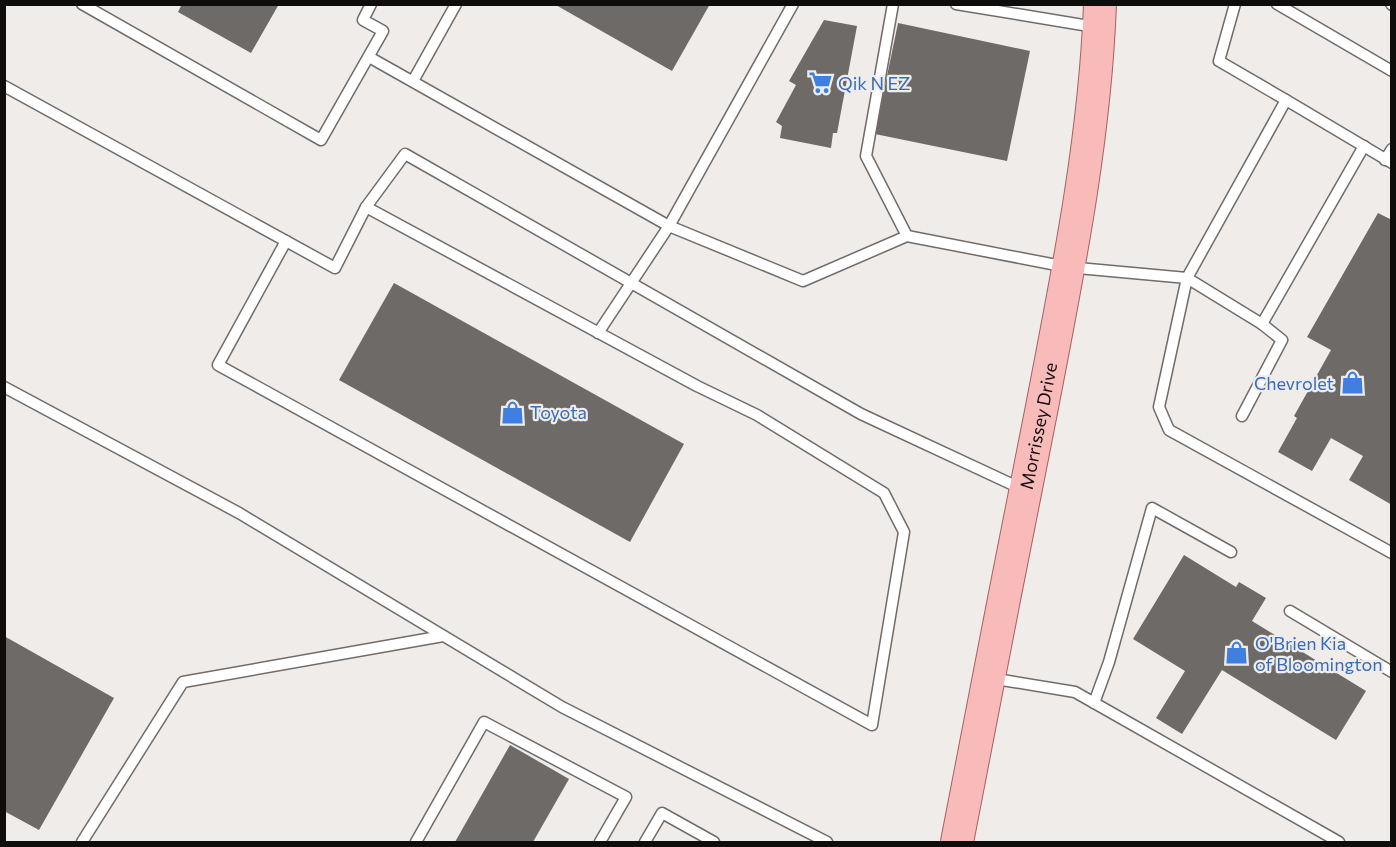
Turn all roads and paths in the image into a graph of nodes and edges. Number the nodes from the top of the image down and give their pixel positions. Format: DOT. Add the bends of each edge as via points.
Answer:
graph roads {
  1 [pos="82,4"];
  2 [pos="371,4"];
  3 [pos="456,4"];
  4 [pos="793,4"];
  5 [pos="893,4"];
  6 [pos="956,4"];
  7 [pos="1235,4"];
  8 [pos="1277,4"];
  9 [pos="1099,16"];
  10 [pos="369,57"];
  11 [pos="1392,71"];
  12 [pos="413,81"];
  13 [pos="4,86"];
  14 [pos="1286,100"];
  15 [pos="1364,146"];
  16 [pos="1392,149"];
  17 [pos="1388,161"];
  18 [pos="366,207"];
  19 [pos="669,226"];
  20 [pos="907,236"];
  21 [pos="286,241"];
  22 [pos="1066,267"];
  23 [pos="1187,278"];
  24 [pos="631,283"];
  25 [pos="1262,324"];
  26 [pos="598,333"];
  27 [pos="4,387"];
  28 [pos="1242,416"];
  29 [pos="1025,491"];
  30 [pos="1231,552"];
  31 [pos="1392,553"];
  32 [pos="1290,611"];
  33 [pos="443,636"];
  34 [pos="1392,672"];
  35 [pos="989,678"];
  36 [pos="1094,703"];
  37 [pos="82,843"];
  38 [pos="416,843"];
  39 [pos="600,843"];
  40 [pos="645,843"];
  41 [pos="714,843"];
  42 [pos="827,843"];
  43 [pos="957,843"];
  44 [pos="1339,843"];
  1 -- 10 [label="lane" via="321,140"];
  2 -- 10 [label="lane" via="363,20 383,31"];
  3 -- 12 [label="lane"];
  4 -- 19 [label="lane"];
  5 -- 20 [label="lane" via="866,156"];
  6 -- 9 [label="lane"];
  7 -- 14 [label="lane" via="1219,61"];
  8 -- 11 [label="lane"];
  9 -- 22 [label="main road, Morrissey Drive" via="1093,106"];
  10 -- 12 [label="lane"];
  12 -- 19 [label="lane"];
  13 -- 21 [label="lane"];
  14 -- 15 [label="lane"];
  14 -- 23 [label="lane"];
  15 -- 17 [label="lane"];
  15 -- 25 [label="lane"];
  16 -- 17 [label="lane"];
  18 -- 21 [label="lane" via="334,268"];
  18 -- 24 [label="lane" via="405,154"];
  18 -- 26 [label="lane"];
  19 -- 20 [label="lane" via="803,281"];
  19 -- 24 [label="lane"];
  20 -- 22 [label="lane"];
  21 -- 26 [label="lane" via="218,365 872,725 904,532 884,493 758,415"];
  22 -- 23 [label="lane"];
  22 -- 29 [label="main road, Morrissey Drive"];
  23 -- 25 [label="lane"];
  23 -- 31 [label="lane" via="1159,407 1169,430"];
  24 -- 26 [label="lane"];
  24 -- 29 [label="lane" via="861,414"];
  25 -- 28 [label="lane" via="1282,340"];
  27 -- 33 [label="lane" via="239,513"];
  29 -- 35 [label="main road, Morrissey Drive"];
  30 -- 36 [label="lane" via="1152,508"];
  32 -- 34 [label="lane"];
  33 -- 37 [label="lane" via="183,682"];
  33 -- 42 [label="lane" via="562,707"];
  35 -- 36 [label="lane" via="1075,692"];
  35 -- 43 [label="main road, Morrissey Drive"];
  36 -- 44 [label="lane"];
  38 -- 39 [label="lane" via="484,722 626,797"];
  40 -- 41 [label="lane" via="662,813"];
}
